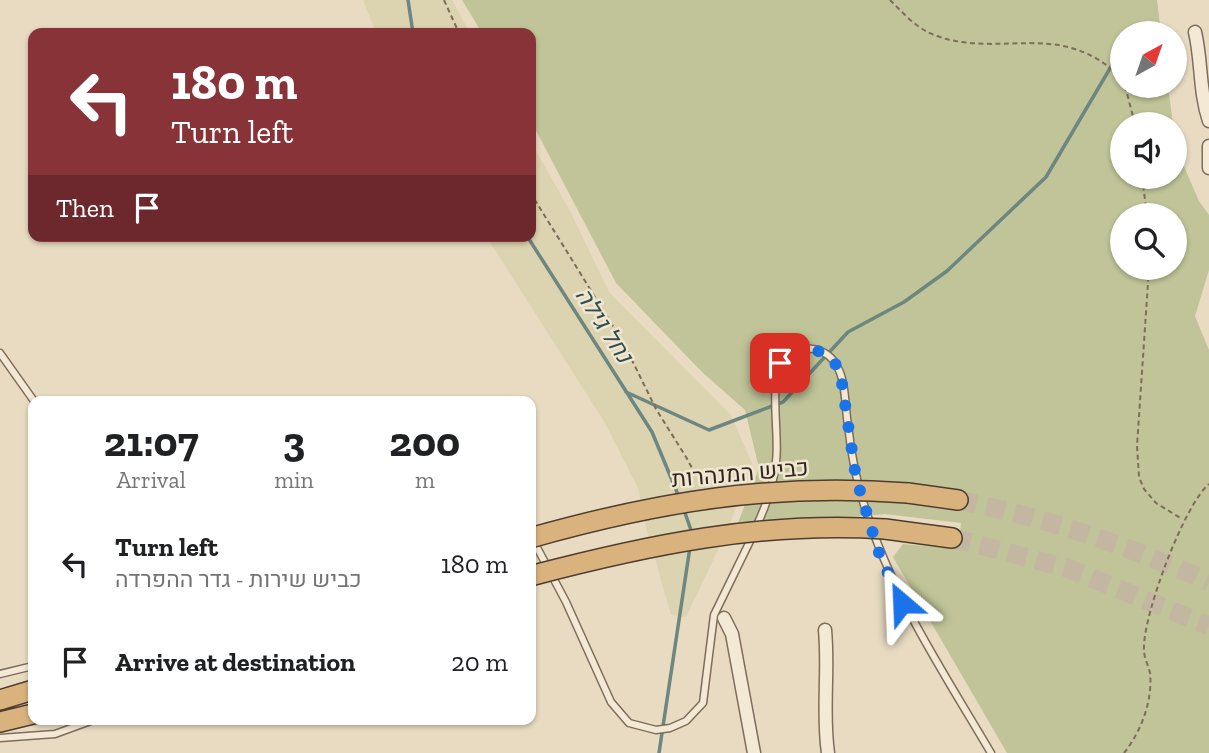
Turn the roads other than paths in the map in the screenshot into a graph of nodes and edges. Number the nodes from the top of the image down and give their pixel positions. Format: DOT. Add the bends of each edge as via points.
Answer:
graph roads {
  1 [pos="1195,32"];
  2 [pos="1209,121"];
  3 [pos="1209,146"];
  4 [pos="1209,168"];
  5 [pos="0,353"];
  6 [pos="30,396"];
  7 [pos="958,500"];
  8 [pos="536,535"];
  9 [pos="952,538"];
  10 [pos="536,547"];
  11 [pos="536,574"];
  12 [pos="724,618"];
  13 [pos="825,630"];
  14 [pos="28,667"];
  15 [pos="0,674"];
  16 [pos="28,692"];
  17 [pos="0,700"];
  18 [pos="28,715"];
  19 [pos="0,722"];
  20 [pos="80,725"];
  21 [pos="0,738"];
  22 [pos="754,753"];
  23 [pos="828,753"];
  24 [pos="991,753"];
  1 -- 2 [label="street" via="1202,61 1202,101"];
  3 -- 4 [label="street"];
  5 -- 6 [label="lane"];
  7 -- 8 [label="highway, כביש המנהרות, bridge" via="908,493 795,490 725,495 610,516"];
  9 -- 11 [label="highway, bridge" via="885,529 804,527 712,535"];
  10 -- 24 [label="lane" via="622,718 656,730 686,721 703,703 714,615 770,495 778,431 776,373 795,351 824,352 840,370 856,478 880,556 902,603"];
  12 -- 22 [label="street" via="732,634"];
  13 -- 23 [label="street"];
  14 -- 15 [label="lane"];
  16 -- 17 [label="highway"];
  18 -- 19 [label="highway"];
  20 -- 21 [label="lane" via="55,734"];
}
